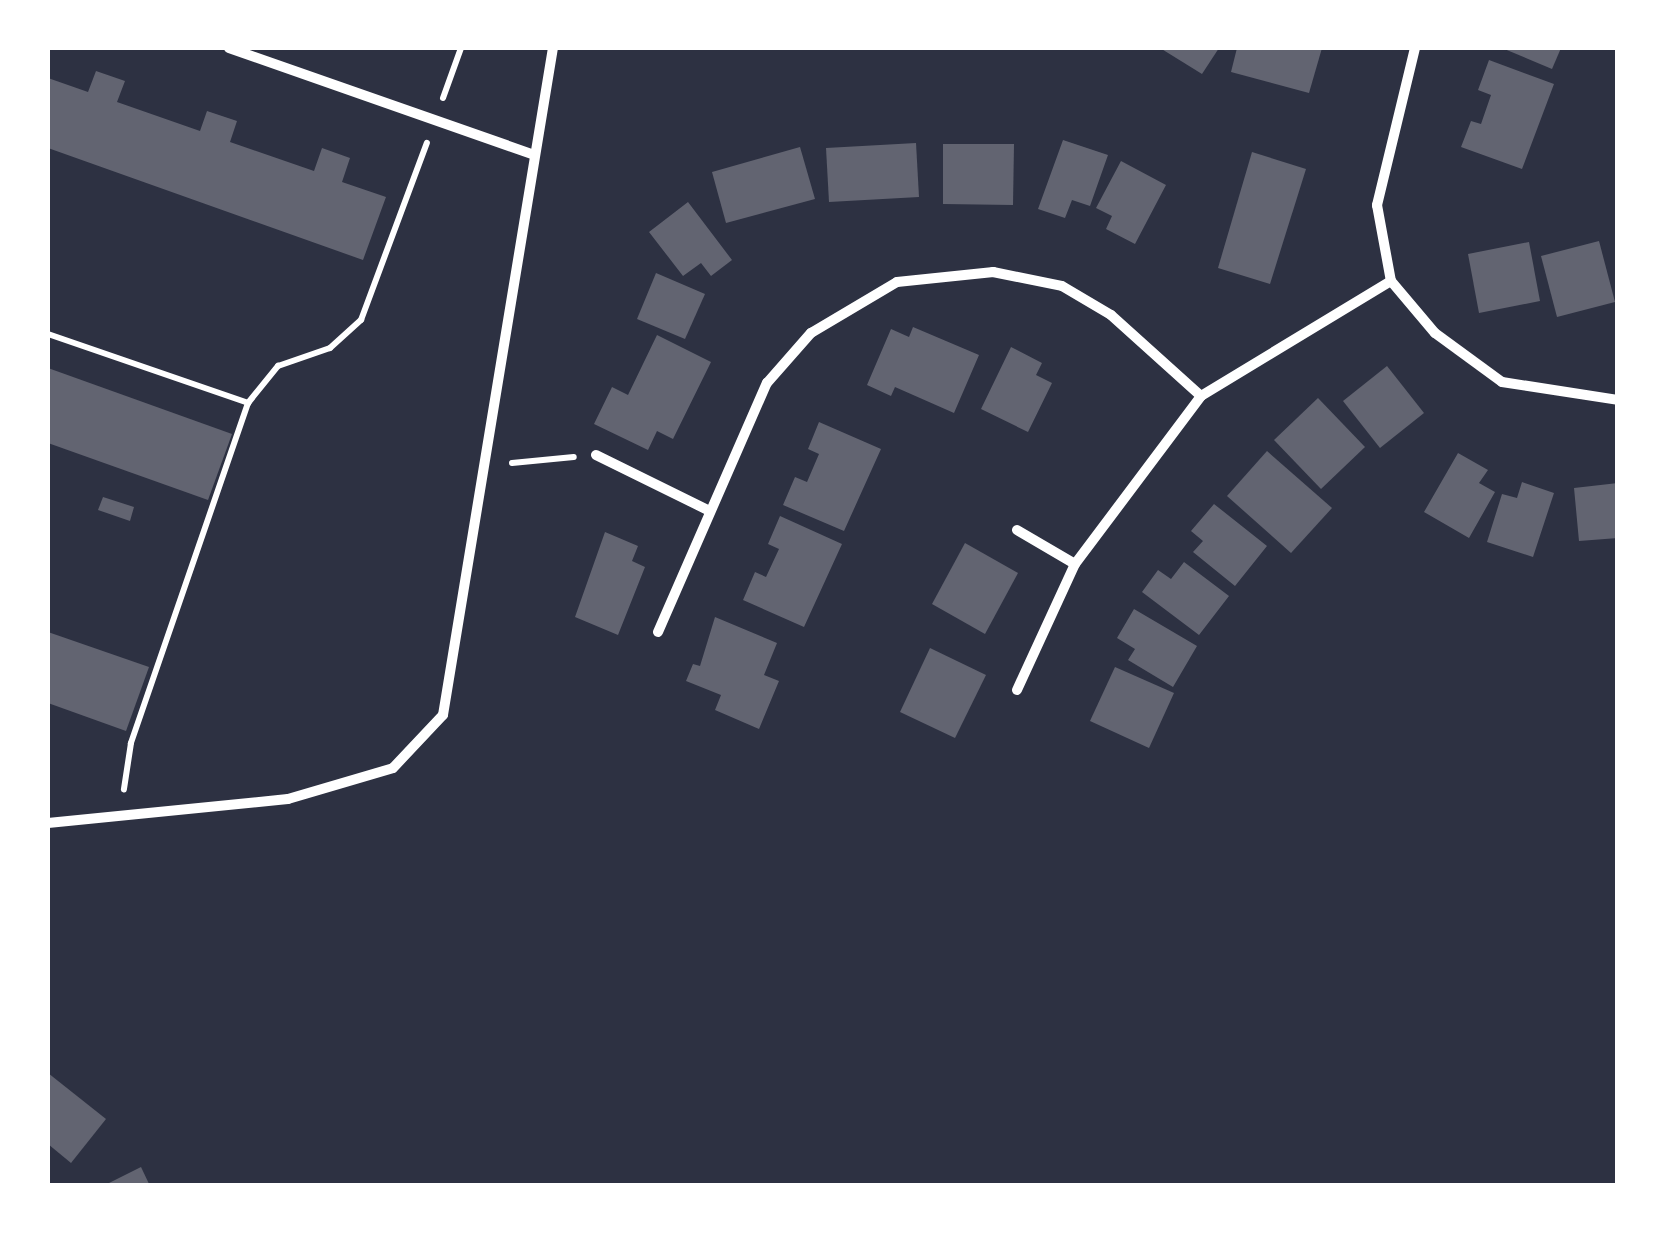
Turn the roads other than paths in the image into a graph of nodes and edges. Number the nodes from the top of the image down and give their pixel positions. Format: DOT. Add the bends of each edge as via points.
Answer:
graph roads {
  1 [pos="230,48"];
  2 [pos="553,48"];
  3 [pos="1415,48"];
  4 [pos="532,154"];
  5 [pos="1391,281"];
  6 [pos="1200,396"];
  7 [pos="1618,400"];
  8 [pos="596,455"];
  9 [pos="708,510"];
  10 [pos="1017,530"];
  11 [pos="1075,564"];
  12 [pos="658,632"];
  13 [pos="1017,690"];
  14 [pos="48,823"];
  1 -- 4 [label="street"];
  2 -- 4 [label="street"];
  3 -- 5 [label="street" via="1377,205"];
  4 -- 14 [label="street" via="443,714 393,768 288,799"];
  5 -- 6 [label="street"];
  5 -- 7 [label="street" via="1435,333 1502,382"];
  6 -- 9 [label="street" via="1110,315 1062,286 992,272 898,282 811,333 767,384"];
  6 -- 11 [label="street"];
  8 -- 9 [label="street"];
  9 -- 12 [label="street"];
  10 -- 11 [label="street"];
  11 -- 13 [label="street"];
}
